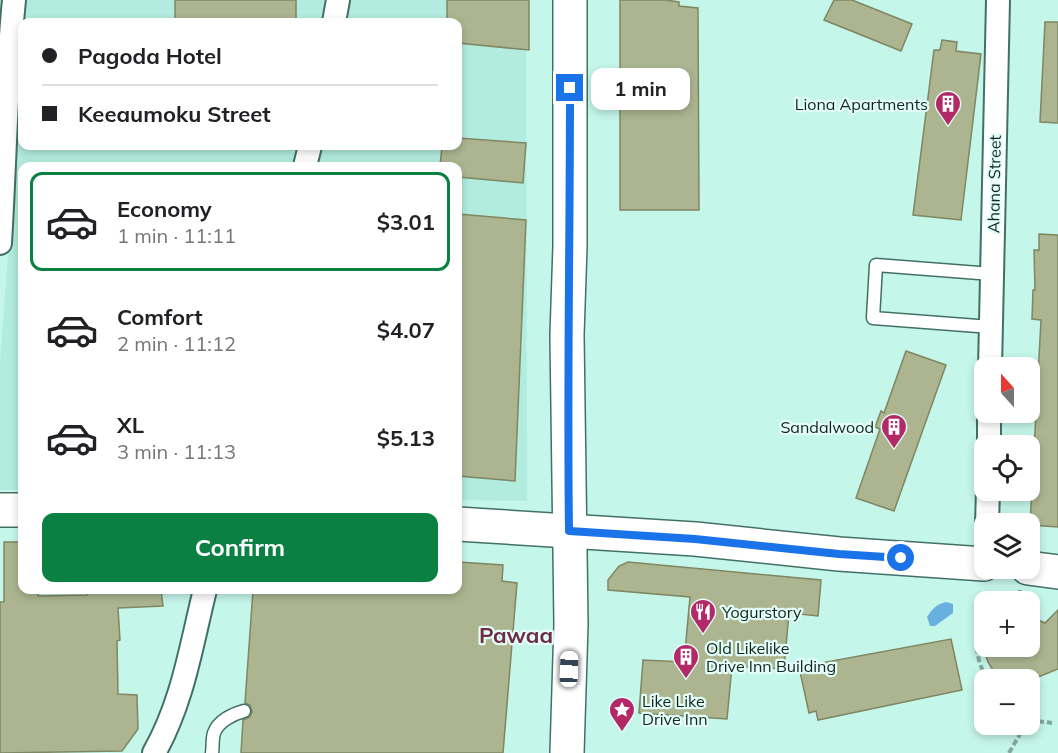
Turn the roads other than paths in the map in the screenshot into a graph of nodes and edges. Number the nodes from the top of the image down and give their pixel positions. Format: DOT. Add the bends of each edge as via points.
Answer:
graph roads {
  1 [pos="14,0"];
  2 [pos="338,0"];
  3 [pos="570,0"];
  4 [pos="998,0"];
  5 [pos="335,18"];
  6 [pos="10,141"];
  7 [pos="0,243"];
  8 [pos="992,273"];
  9 [pos="991,327"];
  10 [pos="990,357"];
  11 [pos="0,510"];
  12 [pos="18,510"];
  13 [pos="462,524"];
  14 [pos="569,531"];
  15 [pos="974,563"];
  16 [pos="1040,570"];
  17 [pos="1058,572"];
  18 [pos="205,594"];
  19 [pos="244,711"];
  20 [pos="154,753"];
  21 [pos="212,753"];
  22 [pos="567,753"];
  1 -- 6 [label="street" via="8,64"];
  2 -- 5 [label="street"];
  3 -- 14 [label="main road"];
  4 -- 8 [label="street, Ahana Street"];
  6 -- 7 [label="street"];
  8 -- 9 [label="street, Ahana Street"];
  8 -- 9 [label="lane" via="876,265 873,318"];
  9 -- 10 [label="street, Ahana Street"];
  11 -- 12 [label="main road"];
  13 -- 14 [label="main road"];
  14 -- 15 [label="main road"];
  14 -- 22 [label="main road"];
  16 -- 17 [label="main road"];
  18 -- 20 [label="street" via="188,670"];
  19 -- 21 [label="lane" via="233,714 214,732"];
}
